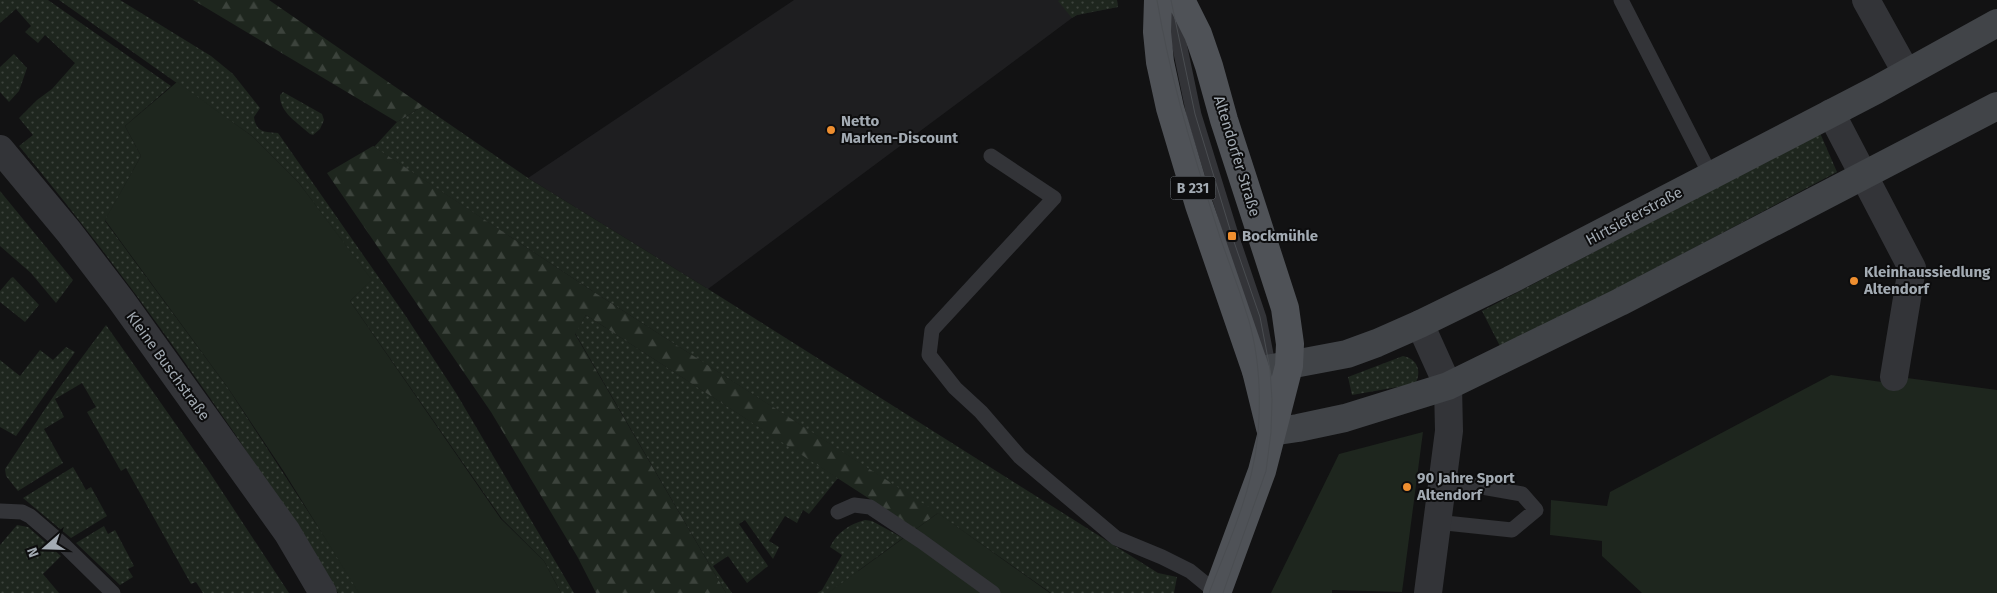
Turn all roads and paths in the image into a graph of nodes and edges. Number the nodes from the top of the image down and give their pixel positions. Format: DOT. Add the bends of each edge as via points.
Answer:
graph roads {
  1 [pos="1158,0"];
  2 [pos="1170,0"];
  3 [pos="1181,0"];
  4 [pos="1622,0"];
  5 [pos="1866,0"];
  6 [pos="1997,23"];
  7 [pos="1906,72"];
  8 [pos="1997,106"];
  9 [pos="1831,113"];
  10 [pos="0,149"];
  11 [pos="991,156"];
  12 [pos="1863,175"];
  13 [pos="1711,176"];
  14 [pos="1420,324"];
  15 [pos="1272,369"];
  16 [pos="1894,377"];
  17 [pos="1448,386"];
  18 [pos="1271,432"];
  19 [pos="1442,480"];
  20 [pos="0,511"];
  21 [pos="838,512"];
  22 [pos="1436,522"];
  23 [pos="113,593"];
  24 [pos="323,593"];
  25 [pos="993,593"];
  26 [pos="1217,593"];
  27 [pos="1428,593"];
  1 -- 15 [label="main road, B 231" via="1160,62 1172,117 1196,197"];
  2 -- 15 [label="lane" via="1194,115 1259,317"];
  3 -- 15 [label="main road, Altendorfer Straße" via="1209,66 1286,308 1290,344"];
  4 -- 13 [label="lane"];
  5 -- 7 [label="street"];
  6 -- 7 [label="main road, Hirtsieferstraße"];
  7 -- 9 [label="main road, Hirtsieferstraße"];
  8 -- 12 [label="main road"];
  9 -- 12 [label="street"];
  9 -- 13 [label="main road, Hirtsieferstraße"];
  10 -- 24 [label="street, Kleine Buschstraße" via="121,300 287,532"];
  11 -- 26 [label="lane" via="1054,198 932,330 929,355 955,388 1020,457 1116,538 1190,571"];
  12 -- 16 [label="street" via="1912,268"];
  12 -- 17 [label="main road" via="1620,302"];
  13 -- 14 [label="main road, Hirtsieferstraße"];
  14 -- 15 [label="main road, Hirtsieferstraße" via="1347,354"];
  14 -- 17 [label="street"];
  15 -- 18 [label="main road, Altendorfer Straße"];
  17 -- 18 [label="main road" via="1345,418"];
  17 -- 19 [label="street" via="1449,431"];
  18 -- 26 [label="main road, Altendorfer Straße" via="1262,471"];
  19 -- 22 [label="street"];
  19 -- 22 [label="lane" via="1522,494 1536,510 1512,530"];
  20 -- 23 [label="lane" via="22,512 30,516"];
  21 -- 25 [label="lane" via="854,506 870,507"];
  22 -- 27 [label="street"];
}
